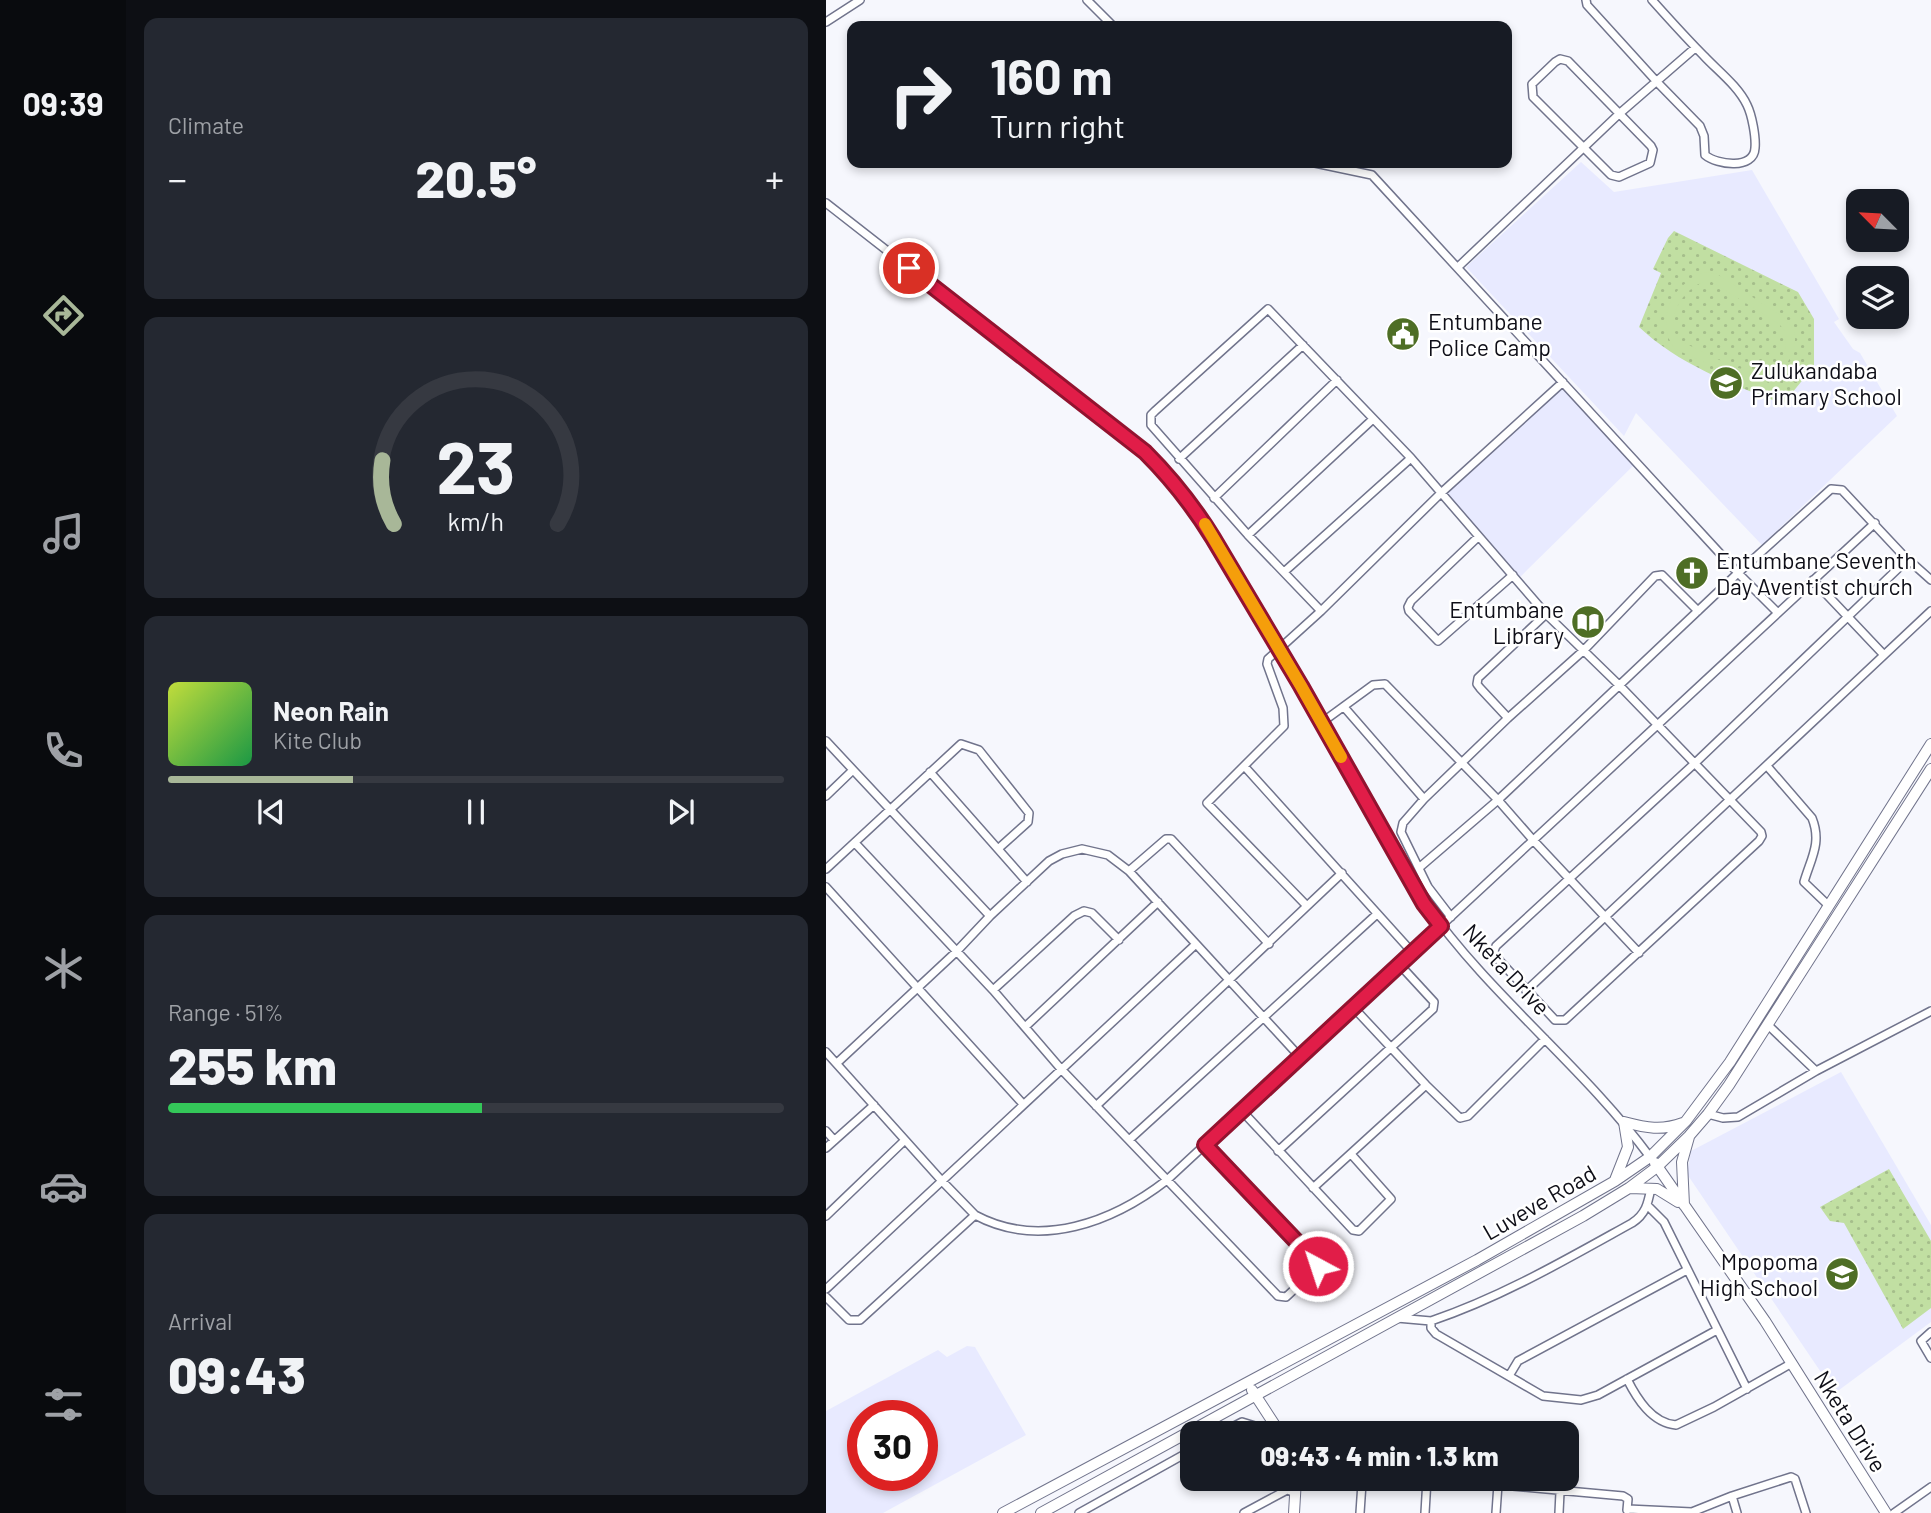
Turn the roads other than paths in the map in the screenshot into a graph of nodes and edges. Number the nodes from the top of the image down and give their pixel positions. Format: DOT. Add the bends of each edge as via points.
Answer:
graph roads {
  1 [pos="860,0"];
  2 [pos="1087,0"];
  3 [pos="1586,0"];
  4 [pos="1652,0"];
  5 [pos="1108,21"];
  6 [pos="826,22"];
  7 [pos="1695,48"];
  8 [pos="1657,82"];
  9 [pos="1619,114"];
  10 [pos="1583,149"];
  11 [pos="1339,168"];
  12 [pos="826,203"];
  13 [pos="1458,267"];
  14 [pos="1303,345"];
  15 [pos="1337,380"];
  16 [pos="1563,382"];
  17 [pos="1373,419"];
  18 [pos="1179,458"];
  19 [pos="1411,458"];
  20 [pos="1441,493"];
  21 [pos="1214,498"];
  22 [pos="1875,523"];
  23 [pos="1248,535"];
  24 [pos="1478,537"];
  25 [pos="1908,559"];
  26 [pos="1284,572"];
  27 [pos="1738,573"];
  28 [pos="1513,575"];
  29 [pos="1813,580"];
  30 [pos="1931,580"];
  31 [pos="1321,611"];
  32 [pos="1698,611"];
  33 [pos="1931,611"];
  34 [pos="1777,612"];
  35 [pos="1546,614"];
  36 [pos="1849,617"];
  37 [pos="1279,649"];
  38 [pos="1584,650"];
  39 [pos="1884,655"];
  40 [pos="1620,686"];
  41 [pos="1344,706"];
  42 [pos="1508,718"];
  43 [pos="1321,723"];
  44 [pos="1657,724"];
  45 [pos="826,741"];
  46 [pos="1931,744"];
  47 [pos="1463,763"];
  48 [pos="1694,764"];
  49 [pos="1767,766"];
  50 [pos="1245,767"];
  51 [pos="1931,769"];
  52 [pos="853,771"];
  53 [pos="930,772"];
  54 [pos="826,796"];
  55 [pos="1424,799"];
  56 [pos="1498,800"];
  57 [pos="1730,801"];
  58 [pos="891,808"];
  59 [pos="1533,840"];
  60 [pos="855,843"];
  61 [pos="999,848"];
  62 [pos="1420,867"];
  63 [pos="826,869"];
  64 [pos="1129,871"];
  65 [pos="1342,873"];
  66 [pos="1569,879"];
  67 [pos="1027,882"];
  68 [pos="826,887"];
  69 [pos="1158,902"];
  70 [pos="1307,906"];
  71 [pos="1829,906"];
  72 [pos="1377,914"];
  73 [pos="990,916"];
  74 [pos="1451,917"];
  75 [pos="1604,917"];
  76 [pos="1441,926"];
  77 [pos="1119,940"];
  78 [pos="1196,944"];
  79 [pos="1269,944"];
  80 [pos="956,952"];
  81 [pos="1412,952"];
  82 [pos="1639,953"];
  83 [pos="1399,964"];
  84 [pos="1230,980"];
  85 [pos="919,986"];
  86 [pos="993,990"];
  87 [pos="1526,991"];
  88 [pos="1353,1007"];
  89 [pos="1931,1010"];
  90 [pos="1264,1016"];
  91 [pos="1768,1025"];
  92 [pos="1025,1027"];
  93 [pos="1545,1039"];
  94 [pos="1391,1048"];
  95 [pos="826,1052"];
  96 [pos="1299,1056"];
  97 [pos="836,1063"];
  98 [pos="1061,1069"];
  99 [pos="1816,1072"];
  100 [pos="1426,1085"];
  101 [pos="1023,1104"];
  102 [pos="874,1105"];
  103 [pos="1096,1106"];
  104 [pos="1242,1111"];
  105 [pos="1707,1114"];
  106 [pos="1686,1121"];
  107 [pos="1624,1122"];
  108 [pos="826,1131"];
  109 [pos="1689,1136"];
  110 [pos="834,1140"];
  111 [pos="1129,1140"];
  112 [pos="904,1141"];
  113 [pos="1205,1145"];
  114 [pos="826,1148"];
  115 [pos="1278,1151"];
  116 [pos="1351,1154"];
  117 [pos="1650,1157"];
  118 [pos="1657,1167"];
  119 [pos="941,1180"];
  120 [pos="1167,1180"];
  121 [pos="1615,1181"];
  122 [pos="1314,1188"];
  123 [pos="1629,1188"];
  124 [pos="1651,1188"];
  125 [pos="1648,1206"];
  126 [pos="1684,1207"];
  127 [pos="975,1215"];
  128 [pos="826,1216"];
  129 [pos="1687,1270"];
  130 [pos="826,1289"];
  131 [pos="826,1297"];
  132 [pos="1397,1318"];
  133 [pos="1431,1321"];
  134 [pos="1717,1329"];
  135 [pos="1931,1332"];
  136 [pos="1931,1358"];
  137 [pos="1792,1363"];
  138 [pos="1509,1376"];
  139 [pos="1628,1379"];
  140 [pos="1248,1383"];
  141 [pos="1747,1389"];
  142 [pos="1255,1395"];
  143 [pos="1272,1421"];
  144 [pos="1180,1457"];
  145 [pos="1931,1487"];
  146 [pos="1291,1491"];
  147 [pos="1361,1491"];
  148 [pos="1426,1491"];
  149 [pos="1498,1491"];
  150 [pos="1552,1491"];
  151 [pos="1560,1492"];
  152 [pos="1732,1496"];
  153 [pos="1627,1511"];
  154 [pos="1003,1513"];
  155 [pos="1041,1513"];
  156 [pos="1079,1513"];
  157 [pos="1244,1513"];
  158 [pos="1294,1513"];
  159 [pos="1360,1513"];
  160 [pos="1425,1513"];
  161 [pos="1496,1513"];
  162 [pos="1559,1513"];
  163 [pos="1692,1513"];
  164 [pos="1737,1513"];
  165 [pos="1806,1513"];
  166 [pos="1886,1513"];
  167 [pos="1894,1513"];
  1 -- 6 [label="street"];
  2 -- 5 [label="street"];
  3 -- 8 [label="street"];
  4 -- 7 [label="street"];
  7 -- 8 [label="street"];
  7 -- 8 [label="street" via="1747,105 1753,156 1732,164 1712,161 1706,155 1700,126"];
  8 -- 9 [label="street"];
  9 -- 10 [label="street"];
  9 -- 10 [label="street" via="1651,146 1650,163 1615,178"];
  9 -- 10 [label="street" via="1568,61 1560,59 1548,68 1532,84 1533,97"];
  10 -- 13 [label="street"];
  11 -- 13 [label="street" via="1372,175"];
  12 -- 37 [label="street, Nketa Drive" via="1145,452 1200,517"];
  13 -- 16 [label="street"];
  14 -- 15 [label="street"];
  14 -- 18 [label="street"];
  14 -- 18 [label="street" via="1268,309 1174,392 1152,415 1151,425"];
  15 -- 17 [label="street"];
  15 -- 21 [label="street"];
  16 -- 20 [label="street"];
  16 -- 27 [label="street"];
  17 -- 19 [label="street"];
  17 -- 23 [label="street"];
  18 -- 21 [label="street"];
  19 -- 20 [label="street"];
  19 -- 26 [label="street"];
  20 -- 24 [label="street"];
  20 -- 31 [label="street"];
  21 -- 23 [label="street"];
  22 -- 25 [label="street"];
  22 -- 27 [label="street" via="1842,490 1830,489"];
  22 -- 29 [label="street"];
  23 -- 26 [label="street"];
  24 -- 28 [label="street"];
  24 -- 28 [label="street" via="1411,601 1409,611 1417,621 1438,641"];
  25 -- 30 [label="street"];
  25 -- 36 [label="street"];
  26 -- 31 [label="street"];
  27 -- 32 [label="street"];
  27 -- 34 [label="street"];
  28 -- 35 [label="street"];
  29 -- 34 [label="street"];
  29 -- 36 [label="street"];
  31 -- 37 [label="street"];
  32 -- 38 [label="street" via="1658,574"];
  32 -- 40 [label="street"];
  33 -- 39 [label="street"];
  34 -- 44 [label="street"];
  35 -- 38 [label="street"];
  35 -- 42 [label="street" via="1478,678 1477,684"];
  36 -- 39 [label="street"];
  36 -- 48 [label="street"];
  37 -- 43 [label="street, Nketa Drive"];
  37 -- 50 [label="street" via="1267,661 1283,708 1284,726"];
  38 -- 40 [label="street"];
  38 -- 42 [label="street"];
  39 -- 49 [label="street"];
  40 -- 44 [label="street"];
  40 -- 56 [label="street"];
  41 -- 43 [label="street"];
  41 -- 47 [label="street" via="1373,685 1385,684"];
  41 -- 55 [label="street"];
  42 -- 47 [label="street"];
  43 -- 76 [label="street, Nketa Drive"];
  44 -- 48 [label="street"];
  44 -- 59 [label="street"];
  45 -- 52 [label="street"];
  46 -- 71 [label="street, Luveve Road"];
  47 -- 55 [label="street"];
  47 -- 56 [label="street"];
  48 -- 57 [label="street"];
  48 -- 66 [label="street"];
  49 -- 57 [label="street"];
  49 -- 71 [label="street" via="1816,827 1817,845 1804,882"];
  50 -- 65 [label="street"];
  50 -- 70 [label="street" via="1208,805"];
  51 -- 91 [label="street, Luveve Road"];
  52 -- 54 [label="street"];
  52 -- 58 [label="street"];
  53 -- 58 [label="street"];
  53 -- 61 [label="street"];
  53 -- 61 [label="street" via="961,744 979,750 1029,813 1028,822"];
  55 -- 62 [label="street" via="1401,829"];
  56 -- 59 [label="street"];
  56 -- 62 [label="street"];
  57 -- 75 [label="street"];
  57 -- 82 [label="street" via="1762,836"];
  58 -- 60 [label="street"];
  58 -- 73 [label="street"];
  59 -- 66 [label="street"];
  59 -- 74 [label="street"];
  60 -- 63 [label="street"];
  60 -- 80 [label="street"];
  61 -- 67 [label="street"];
  62 -- 74 [label="street" via="1428,887"];
  64 -- 67 [label="street" via="1108,855 1082,849 1049,861"];
  64 -- 69 [label="street"];
  64 -- 79 [label="street" via="1171,839"];
  65 -- 70 [label="street"];
  65 -- 72 [label="street"];
  66 -- 75 [label="street"];
  66 -- 87 [label="street" via="1494,951"];
  67 -- 73 [label="street"];
  68 -- 85 [label="street"];
  69 -- 77 [label="street"];
  69 -- 78 [label="street"];
  70 -- 79 [label="street"];
  71 -- 106 [label="street, Luveve Road" via="1730,1062"];
  72 -- 81 [label="street"];
  72 -- 90 [label="street"];
  73 -- 80 [label="street"];
  74 -- 76 [label="street"];
  75 -- 82 [label="street"];
  75 -- 87 [label="street"];
  76 -- 81 [label="street"];
  76 -- 93 [label="street, Nketa Drive"];
  77 -- 86 [label="street" via="1092,913 1084,911"];
  77 -- 92 [label="street"];
  78 -- 84 [label="street"];
  78 -- 98 [label="street"];
  79 -- 84 [label="street"];
  80 -- 85 [label="street"];
  80 -- 86 [label="street"];
  81 -- 83 [label="street"];
  82 -- 87 [label="street" via="1565,1020 1555,1020"];
  83 -- 88 [label="street"];
  83 -- 94 [label="street" via="1434,1007"];
  84 -- 90 [label="street"];
  84 -- 103 [label="street"];
  85 -- 97 [label="street"];
  85 -- 101 [label="street"];
  86 -- 92 [label="street"];
  88 -- 94 [label="street"];
  88 -- 96 [label="street"];
  89 -- 99 [label="street"];
  90 -- 96 [label="street"];
  90 -- 111 [label="street"];
  91 -- 99 [label="street"];
  91 -- 105 [label="street, Luveve Road"];
  92 -- 98 [label="street"];
  93 -- 100 [label="street" via="1463,1118"];
  93 -- 107 [label="street, Nketa Drive"];
  94 -- 100 [label="street"];
  94 -- 115 [label="street"];
  95 -- 97 [label="street"];
  96 -- 104 [label="street"];
  97 -- 102 [label="street"];
  98 -- 101 [label="street"];
  98 -- 103 [label="street"];
  99 -- 105 [label="street" via="1738,1117"];
  100 -- 116 [label="street"];
  101 -- 119 [label="street"];
  102 -- 110 [label="street"];
  102 -- 112 [label="street"];
  103 -- 111 [label="street"];
  104 -- 113 [label="street"];
  104 -- 115 [label="street"];
  105 -- 109 [label="street, Luveve Road"];
  106 -- 107 [label="street" via="1655,1130"];
  106 -- 117 [label="street, Luveve Road"];
  107 -- 117 [label="street, Nketa Drive"];
  107 -- 121 [label="street" via="1628,1147"];
  108 -- 110 [label="street"];
  109 -- 118 [label="street, Luveve Road"];
  109 -- 126 [label="street" via="1682,1163"];
  110 -- 114 [label="street"];
  111 -- 120 [label="street"];
  112 -- 119 [label="street"];
  112 -- 128 [label="street"];
  113 -- 120 [label="street"];
  113 -- 120 [label="street" via="1317,1264 1289,1295 1278,1296"];
  115 -- 122 [label="street"];
  116 -- 122 [label="street"];
  116 -- 122 [label="street" via="1391,1199 1361,1230 1353,1230"];
  117 -- 118 [label="street, Nketa Drive"];
  117 -- 121 [label="street, Luveve Road"];
  118 -- 123 [label="street, Luveve Road"];
  118 -- 126 [label="street, Nketa Drive"];
  119 -- 127 [label="street"];
  119 -- 130 [label="street"];
  120 -- 127 [label="street" via="1118,1212 1071,1229 1009,1228"];
  121 -- 140 [label="street, Luveve Road"];
  123 -- 124 [label="street"];
  123 -- 132 [label="street, Luveve Road"];
  124 -- 125 [label="street"];
  124 -- 126 [label="street"];
  125 -- 129 [label="street" via="1660,1216"];
  125 -- 133 [label="street" via="1639,1219 1550,1269"];
  126 -- 137 [label="street, Nketa Drive"];
  127 -- 131 [label="street" via="860,1320 849,1320"];
  129 -- 134 [label="street"];
  129 -- 138 [label="street" via="1518,1361"];
  132 -- 133 [label="street"];
  132 -- 142 [label="street, Luveve Road"];
  133 -- 138 [label="street" via="1436,1334"];
  134 -- 139 [label="street"];
  134 -- 141 [label="street"];
  135 -- 136 [label="street" via="1921,1341"];
  137 -- 141 [label="street"];
  137 -- 166 [label="street, Nketa Drive"];
  138 -- 139 [label="street" via="1543,1396 1581,1400"];
  139 -- 141 [label="street" via="1648,1411 1676,1425"];
  140 -- 142 [label="street"];
  140 -- 154 [label="street, Luveve Road"];
  142 -- 143 [label="street"];
  142 -- 155 [label="street, Luveve Road"];
  144 -- 156 [label="street"];
  145 -- 167 [label="street"];
  146 -- 157 [label="street"];
  146 -- 158 [label="street"];
  147 -- 159 [label="street"];
  148 -- 160 [label="street"];
  149 -- 161 [label="street"];
  150 -- 151 [label="street"];
  151 -- 153 [label="street" via="1623,1496 1628,1499"];
  151 -- 162 [label="street"];
  152 -- 163 [label="street"];
  152 -- 164 [label="street"];
  152 -- 165 [label="street" via="1793,1477"];
  153 -- 163 [label="street"];
}
